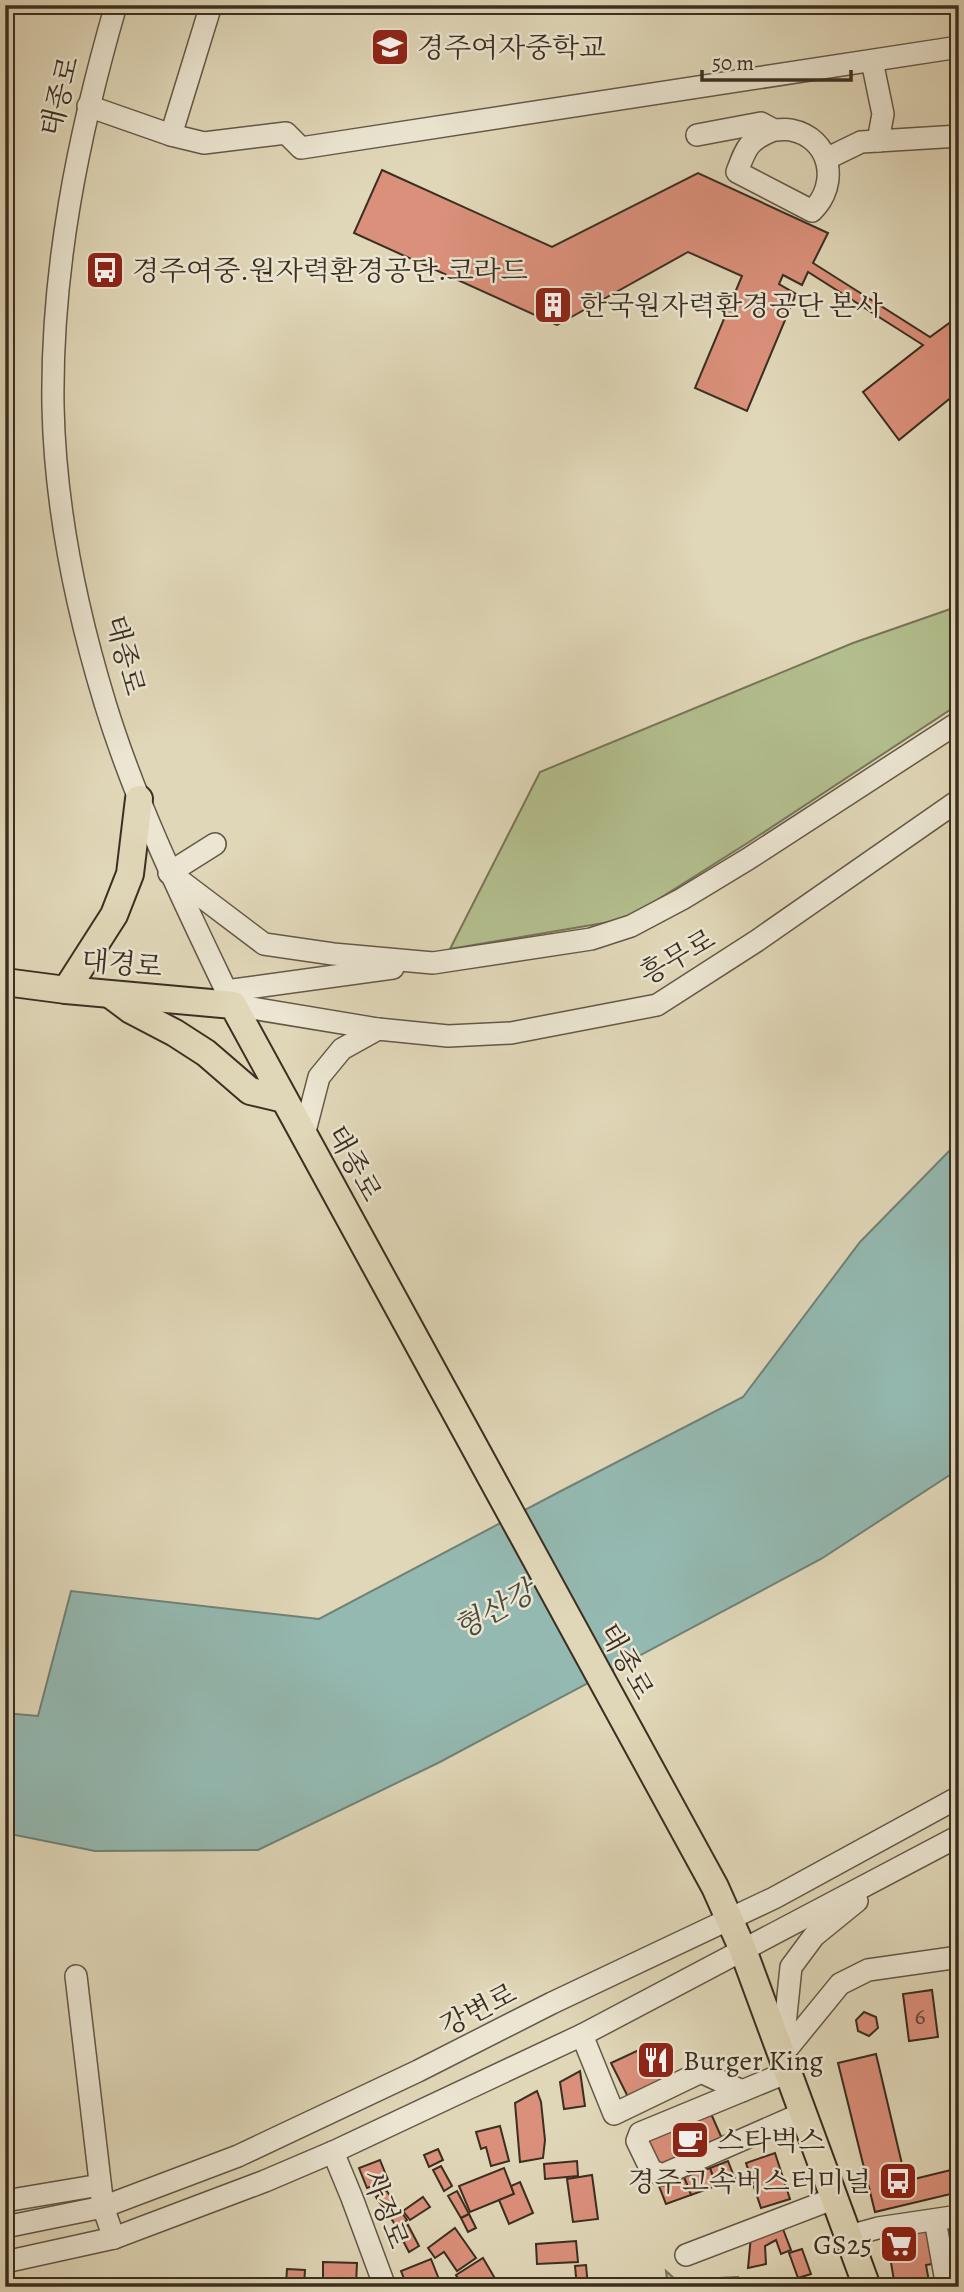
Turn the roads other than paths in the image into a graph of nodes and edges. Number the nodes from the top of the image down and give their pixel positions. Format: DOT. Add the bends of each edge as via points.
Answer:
graph roads {
  1 [pos="116,5"];
  2 [pos="211,5"];
  3 [pos="959,47"];
  4 [pos="872,61"];
  5 [pos="88,106"];
  6 [pos="774,130"];
  7 [pos="171,135"];
  8 [pos="697,135"];
  9 [pos="959,136"];
  10 [pos="878,141"];
  11 [pos="825,159"];
  12 [pos="959,722"];
  13 [pos="139,799"];
  14 [pos="959,800"];
  15 [pos="215,845"];
  16 [pos="169,873"];
  17 [pos="433,963"];
  18 [pos="5,982"];
  19 [pos="66,990"];
  20 [pos="109,994"];
  21 [pos="226,1000"];
  22 [pos="378,1029"];
  23 [pos="284,1099"];
  24 [pos="303,1135"];
  25 [pos="959,1797"];
  26 [pos="959,1836"];
  27 [pos="879,1878"];
  28 [pos="729,1920"];
  29 [pos="743,1950"];
  30 [pos="959,1957"];
  31 [pos="76,1976"];
  32 [pos="582,2035"];
  33 [pos="785,2063"];
  34 [pos="742,2091"];
  35 [pos="803,2113"];
  36 [pos="333,2152"];
  37 [pos="100,2185"];
  38 [pos="835,2198"];
  39 [pos="5,2201"];
  40 [pos="103,2207"];
  41 [pos="959,2216"];
  42 [pos="935,2220"];
  43 [pos="5,2227"];
  44 [pos="849,2236"];
  45 [pos="114,2238"];
  46 [pos="685,2255"];
  47 [pos="5,2262"];
  48 [pos="385,2287"];
  49 [pos="867,2287"];
  50 [pos="947,2287"];
  1 -- 5 [label="street, 태종로"];
  2 -- 7 [label="street"];
  3 -- 4 [label="street"];
  4 -- 7 [label="street" via="301,148 286,132 204,143"];
  4 -- 10 [label="street" via="883,114"];
  5 -- 7 [label="street"];
  5 -- 13 [label="street, 태종로" via="60,269 53,406 57,467 85,630"];
  6 -- 8 [label="street" via="761,123"];
  6 -- 11 [label="street" via="805,135"];
  6 -- 11 [label="street" via="747,146 737,172 812,211 828,188"];
  9 -- 10 [label="street"];
  10 -- 11 [label="street" via="861,142"];
  12 -- 17 [label="street, 흥무로" via="748,859 631,926 591,939"];
  13 -- 16 [label="street, 태종로"];
  13 -- 19 [label="main road" via="130,874 114,915"];
  14 -- 22 [label="street, 흥무로" via="657,1005 511,1033 448,1035"];
  15 -- 16 [label="street"];
  16 -- 17 [label="street, 흥무로" via="264,944"];
  16 -- 21 [label="street, 태종로"];
  17 -- 21 [label="street, 흥무로"];
  18 -- 19 [label="main road, 대경로"];
  19 -- 20 [label="main road, 대경로"];
  20 -- 21 [label="main road, 대경로"];
  20 -- 23 [label="main road" via="206,1053 250,1091"];
  21 -- 22 [label="street, 흥무로"];
  21 -- 23 [label="main road, 태종로"];
  22 -- 24 [label="street" via="342,1049 319,1077"];
  23 -- 24 [label="main road, 태종로"];
  24 -- 28 [label="main road, 태종로"];
  25 -- 28 [label="street, 강변로"];
  26 -- 27 [label="street"];
  27 -- 29 [label="street"];
  27 -- 33 [label="street" via="873,1891 814,1936 792,1967"];
  28 -- 29 [label="main road, 태종로"];
  28 -- 40 [label="street, 강변로" via="238,2156"];
  29 -- 32 [label="street"];
  29 -- 33 [label="main road, 태종로"];
  30 -- 33 [label="street" via="868,1970 840,1984"];
  31 -- 37 [label="street"];
  32 -- 34 [label="street" via="614,2114 701,2072"];
  32 -- 36 [label="street"];
  33 -- 34 [label="street"];
  33 -- 35 [label="main road, 태종로"];
  34 -- 35 [label="street" via="640,2133 637,2141 651,2170 662,2175"];
  35 -- 38 [label="main road, 태종로"];
  36 -- 45 [label="street"];
  36 -- 48 [label="street, 사정로"];
  37 -- 39 [label="street"];
  37 -- 40 [label="street"];
  38 -- 44 [label="main road, 태종로"];
  38 -- 46 [label="street"];
  40 -- 43 [label="street, 강변로"];
  40 -- 45 [label="street"];
  41 -- 42 [label="street"];
  42 -- 44 [label="street"];
  42 -- 50 [label="street"];
  44 -- 49 [label="main road, 태종로"];
  45 -- 47 [label="street"];
}
